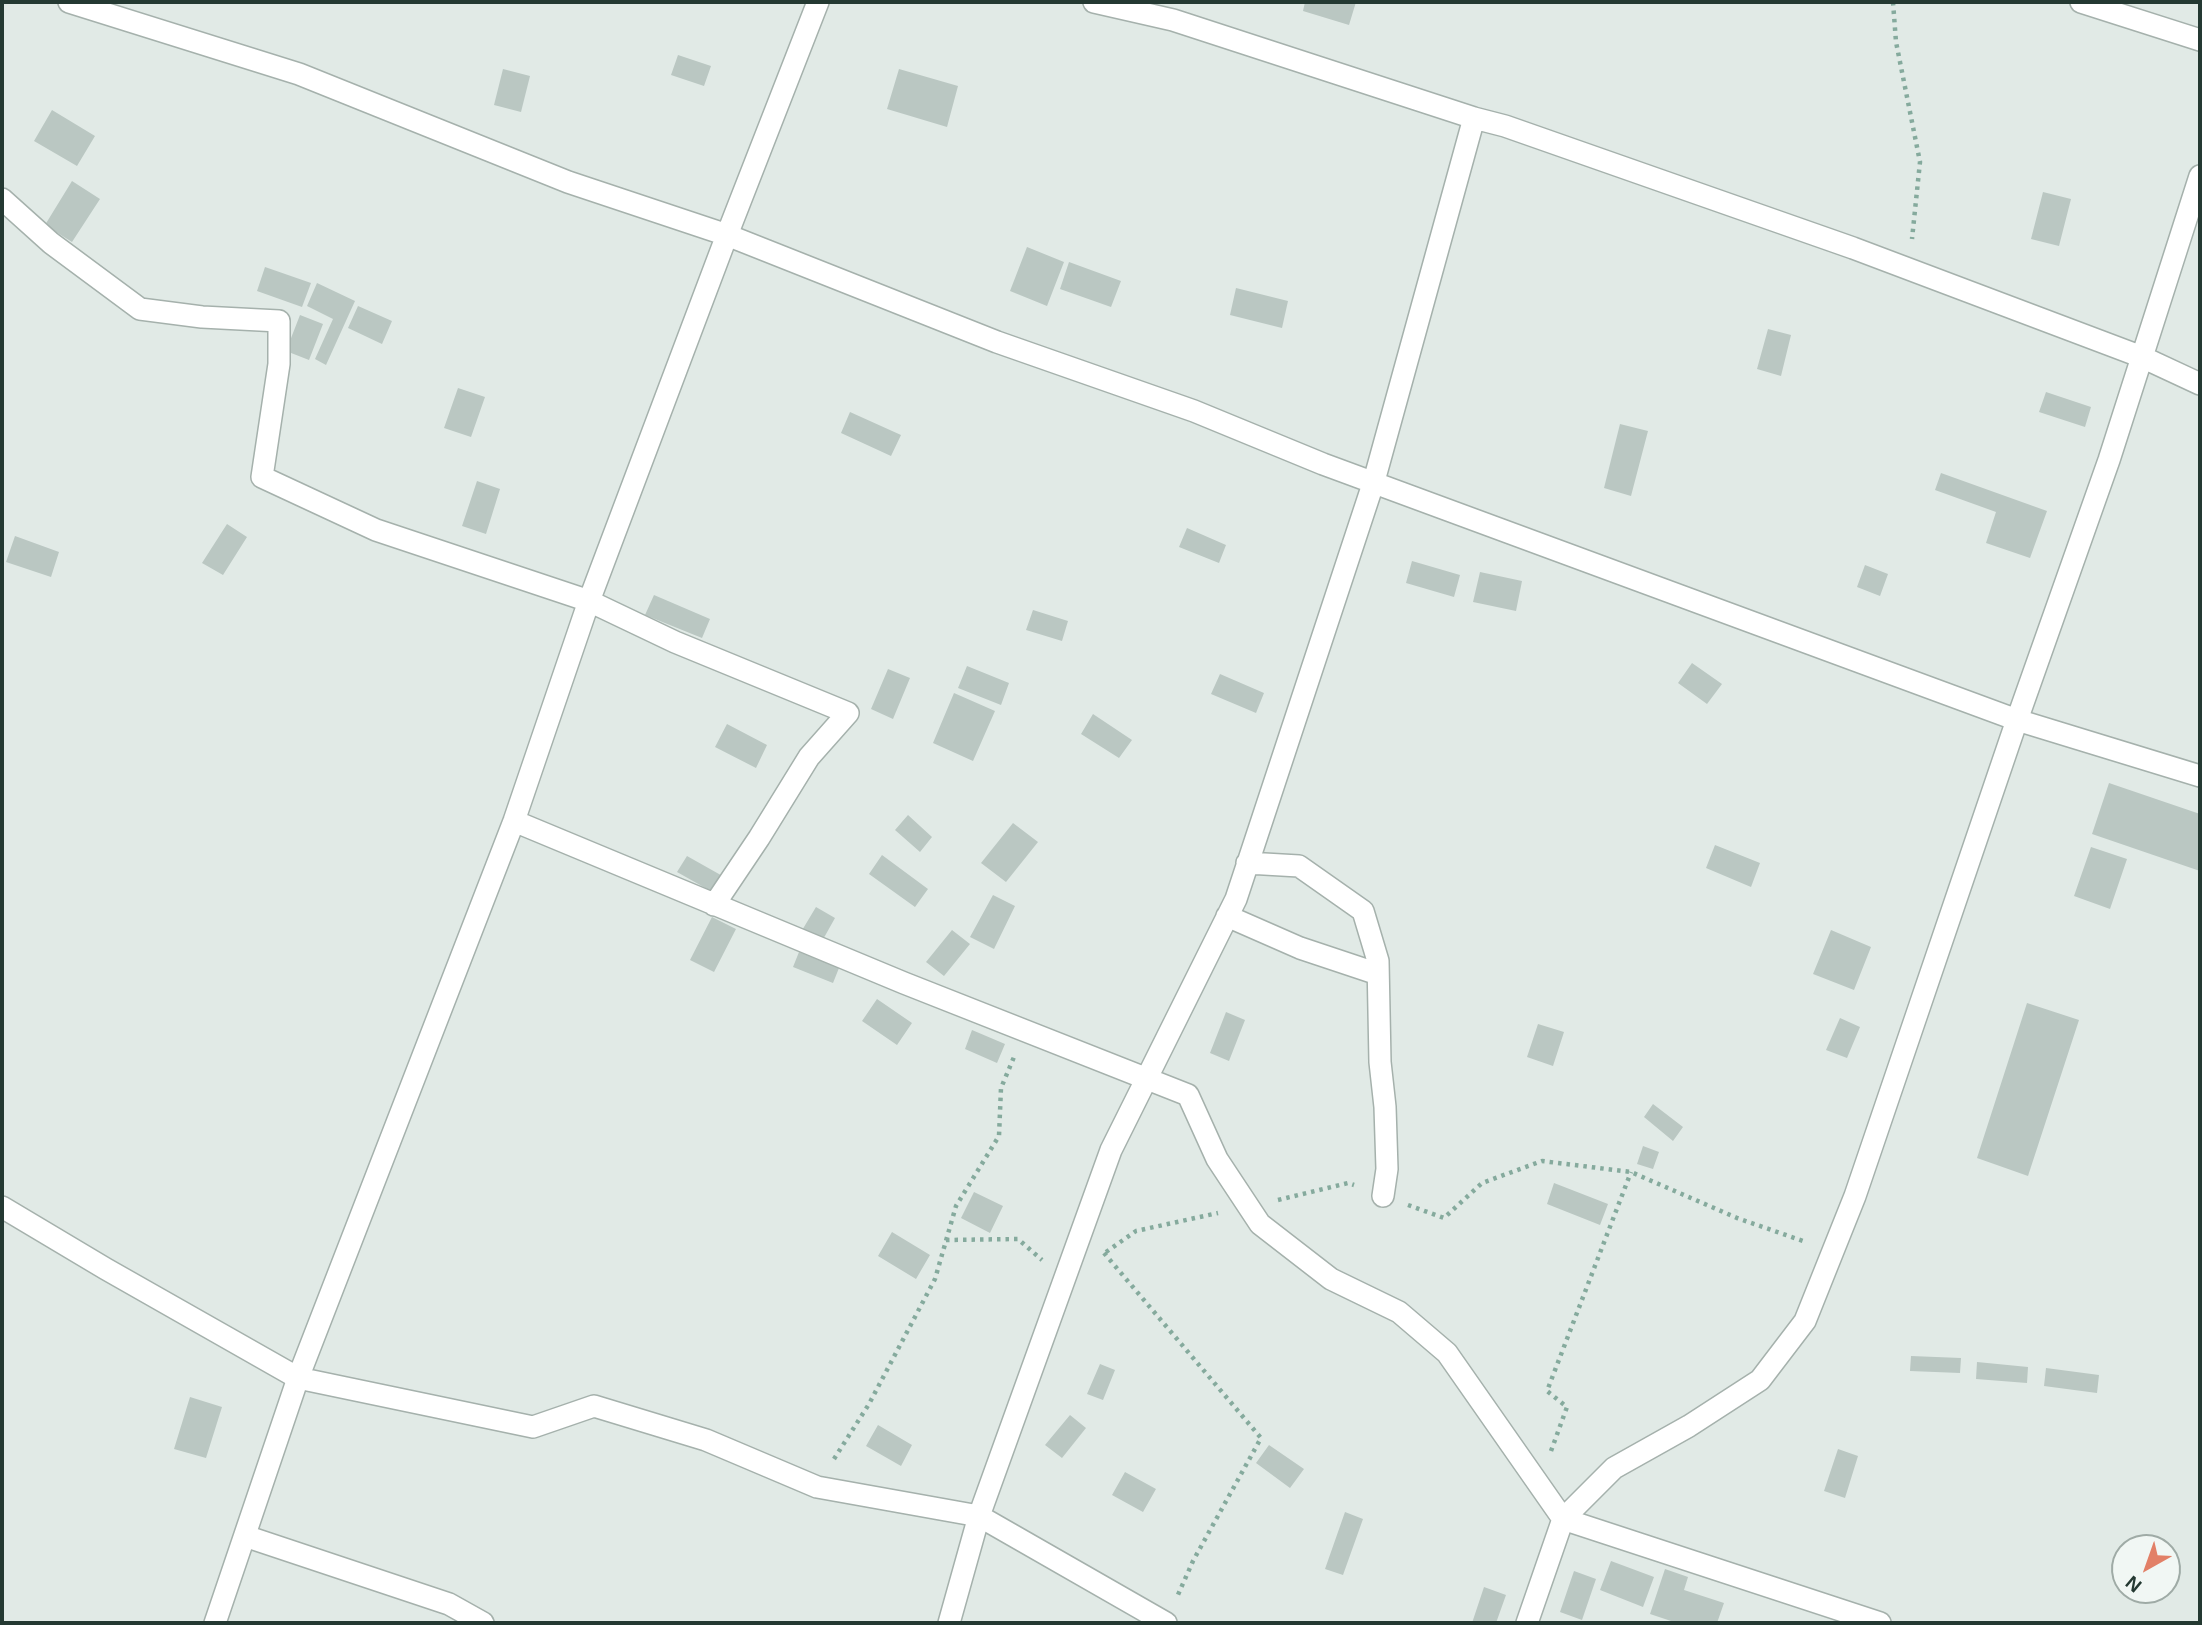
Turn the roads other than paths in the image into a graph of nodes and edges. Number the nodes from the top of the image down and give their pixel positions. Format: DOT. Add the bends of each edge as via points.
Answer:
graph roads {
  1 [pos="69,2"];
  2 [pos="818,2"];
  3 [pos="1094,2"];
  4 [pos="2081,2"];
  5 [pos="2200,40"];
  6 [pos="1474,118"];
  7 [pos="2200,176"];
  8 [pos="2,198"];
  9 [pos="727,235"];
  10 [pos="2142,357"];
  11 [pos="2200,384"];
  12 [pos="1374,481"];
  13 [pos="589,601"];
  14 [pos="2017,720"];
  15 [pos="2200,776"];
  16 [pos="514,821"];
  17 [pos="1247,863"];
  18 [pos="714,905"];
  19 [pos="1227,916"];
  20 [pos="1378,974"];
  21 [pos="1146,1080"];
  22 [pos="1383,1196"];
  23 [pos="2,1207"];
  24 [pos="298,1378"];
  25 [pos="979,1516"];
  26 [pos="1563,1519"];
  27 [pos="245,1536"];
  28 [pos="1850,1618"];
  29 [pos="215,1623"];
  30 [pos="483,1623"];
  31 [pos="949,1623"];
  32 [pos="1165,1623"];
  33 [pos="1527,1623"];
  34 [pos="1880,1623"];
  1 -- 9 [label="street" via="299,74 568,182"];
  2 -- 9 [label="street"];
  3 -- 6 [label="street" via="1173,20"];
  4 -- 5 [label="street"];
  6 -- 10 [label="street" via="1909,269"];
  6 -- 12 [label="street"];
  7 -- 10 [label="street"];
  8 -- 13 [label="street" via="51,243 140,309 279,321 279,364 262,477 376,530"];
  9 -- 12 [label="street" via="997,342"];
  9 -- 13 [label="street"];
  10 -- 11 [label="street"];
  10 -- 14 [label="street"];
  12 -- 14 [label="street"];
  12 -- 17 [label="street"];
  13 -- 16 [label="street"];
  13 -- 18 [label="street" via="848,713 809,757"];
  14 -- 15 [label="street"];
  14 -- 26 [label="street" via="1855,1196 1805,1321 1760,1380 1614,1468"];
  16 -- 18 [label="street"];
  16 -- 24 [label="street"];
  17 -- 19 [label="street"];
  17 -- 20 [label="street" via="1299,866 1363,911"];
  18 -- 21 [label="street"];
  19 -- 20 [label="street" via="1300,948"];
  19 -- 21 [label="street"];
  20 -- 22 [label="street" via="1387,1169"];
  21 -- 25 [label="street" via="1111,1150"];
  21 -- 26 [label="street" via="1188,1095 1217,1159 1260,1224 1331,1279 1399,1312 1447,1353"];
  23 -- 24 [label="street"];
  24 -- 25 [label="street" via="533,1427 594,1406 706,1440 817,1487"];
  24 -- 27 [label="street"];
  25 -- 31 [label="street"];
  25 -- 32 [label="street"];
  26 -- 28 [label="street"];
  26 -- 33 [label="street"];
  27 -- 29 [label="street"];
  27 -- 30 [label="street" via="449,1604"];
  28 -- 34 [label="street"];
}
